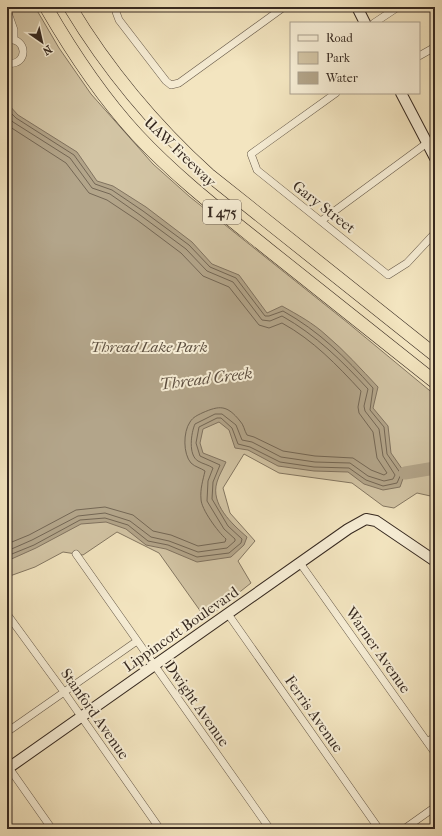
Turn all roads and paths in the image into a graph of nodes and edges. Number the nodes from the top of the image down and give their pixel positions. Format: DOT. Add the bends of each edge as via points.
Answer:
graph roads {
  1 [pos="46,7"];
  2 [pos="70,7"];
  3 [pos="284,7"];
  4 [pos="357,7"];
  5 [pos="398,7"];
  6 [pos="7,10"];
  7 [pos="117,10"];
  8 [pos="364,22"];
  9 [pos="376,22"];
  10 [pos="10,40"];
  11 [pos="435,47"];
  12 [pos="420,55"];
  13 [pos="7,63"];
  14 [pos="335,94"];
  15 [pos="402,94"];
  16 [pos="427,143"];
  17 [pos="435,158"];
  18 [pos="321,221"];
  19 [pos="435,233"];
  20 [pos="435,355"];
  21 [pos="435,382"];
  22 [pos="76,554"];
  23 [pos="435,561"];
  24 [pos="300,563"];
  25 [pos="7,614"];
  26 [pos="228,614"];
  27 [pos="137,641"];
  28 [pos="154,666"];
  29 [pos="64,692"];
  30 [pos="81,718"];
  31 [pos="7,732"];
  32 [pos="435,737"];
  33 [pos="427,742"];
  34 [pos="435,753"];
  35 [pos="8,768"];
  36 [pos="435,807"];
  37 [pos="52,829"];
  38 [pos="160,829"];
  39 [pos="270,829"];
  40 [pos="379,829"];
  41 [pos="404,829"];
  1 -- 21 [label="highway, UAW Freeway / I 475" via="70,48 97,86 136,134 165,164"];
  2 -- 20 [label="highway, UAW Freeway / I 475" via="97,50 123,84 189,157"];
  3 -- 7 [label="street" via="179,83 171,85 119,20"];
  4 -- 8 [label="street"];
  5 -- 9 [label="street"];
  6 -- 10 [label="street" via="14,30"];
  10 -- 13 [label="street" via="17,41 22,47 23,54 16,63"];
  11 -- 12 [label="street"];
  14 -- 18 [label="street, Gary Street" via="251,154 256,170"];
  15 -- 16 [label="street"];
  16 -- 17 [label="street"];
  16 -- 18 [label="street"];
  18 -- 19 [label="street, Gary Street" via="388,275 407,263"];
  22 -- 27 [label="street, Dwight Avenue"];
  23 -- 24 [label="street, Lippincott Boulevard" via="376,521 366,519"];
  24 -- 26 [label="street, Lippincott Boulevard"];
  24 -- 33 [label="street, Warner Avenue"];
  25 -- 29 [label="street, Stanford Avenue"];
  26 -- 28 [label="street, Lippincott Boulevard"];
  26 -- 40 [label="street, Ferris Avenue"];
  27 -- 28 [label="street, Dwight Avenue"];
  27 -- 29 [label="street, Lippincott Boulevard"];
  28 -- 30 [label="street, Lippincott Boulevard"];
  28 -- 39 [label="street, Dwight Avenue"];
  29 -- 30 [label="street, Stanford Avenue"];
  29 -- 31 [label="street, Lippincott Boulevard"];
  30 -- 35 [label="street, Lippincott Boulevard"];
  30 -- 38 [label="street, Stanford Avenue"];
  32 -- 33 [label="street"];
  33 -- 34 [label="street, Warner Avenue"];
  35 -- 37 [label="street"];
  36 -- 41 [label="street"];
}
